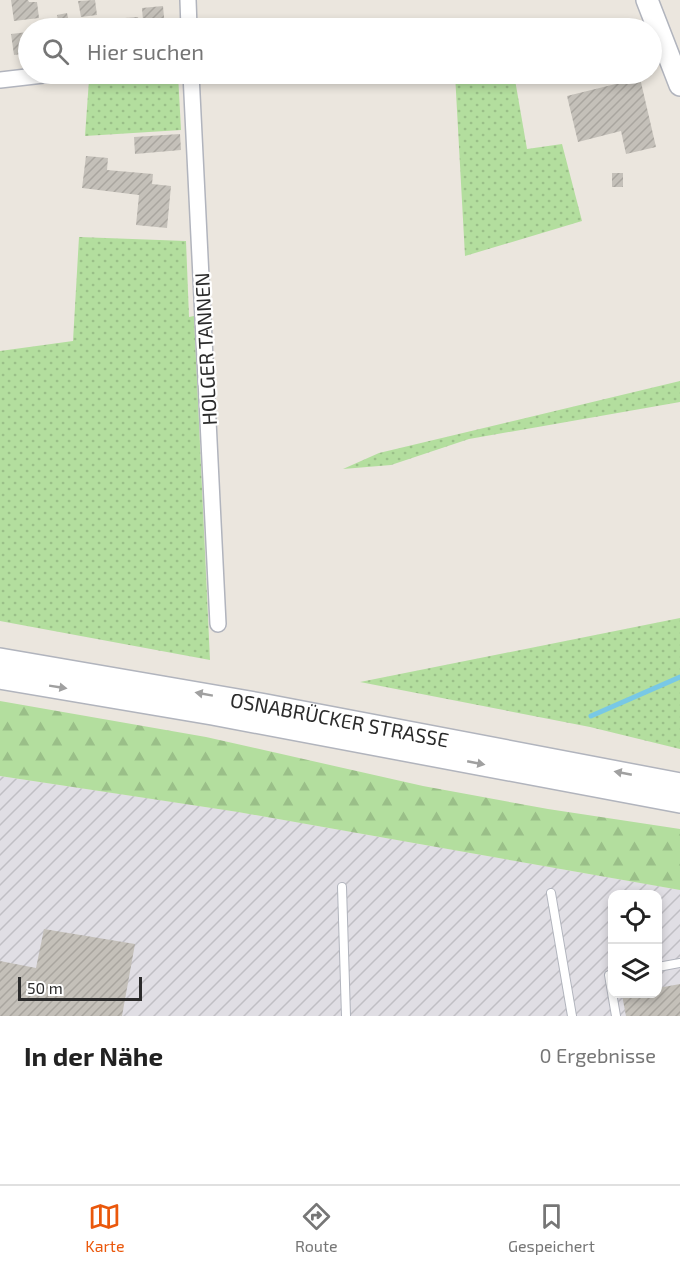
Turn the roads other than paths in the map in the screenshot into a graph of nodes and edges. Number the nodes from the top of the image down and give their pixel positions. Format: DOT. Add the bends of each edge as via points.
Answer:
graph roads {
  1 [pos="188,0"];
  2 [pos="647,0"];
  3 [pos="189,18"];
  4 [pos="654,18"];
  5 [pos="662,39"];
  6 [pos="18,78"];
  7 [pos="0,80"];
  8 [pos="191,84"];
  9 [pos="680,85"];
  10 [pos="218,624"];
  11 [pos="0,660"];
  12 [pos="0,678"];
  13 [pos="680,784"];
  14 [pos="680,802"];
  15 [pos="342,887"];
  16 [pos="551,893"];
  17 [pos="680,963"];
  18 [pos="662,966"];
  19 [pos="613,998"];
  20 [pos="346,1016"];
  21 [pos="572,1016"];
  22 [pos="616,1016"];
  1 -- 3 [label="street"];
  2 -- 4 [label="main road"];
  5 -- 9 [label="main road"];
  6 -- 7 [label="street"];
  8 -- 10 [label="street, HOLGER TANNEN"];
  13 -- 11 [label="main road, OSNABRÜCKER STRASSE, one-way" via="266,705"];
  12 -- 14 [label="main road, OSNABRÜCKER STRASSE, one-way"];
  15 -- 20 [label="lane"];
  16 -- 21 [label="lane"];
  17 -- 18 [label="lane"];
  19 -- 22 [label="lane"];
}
